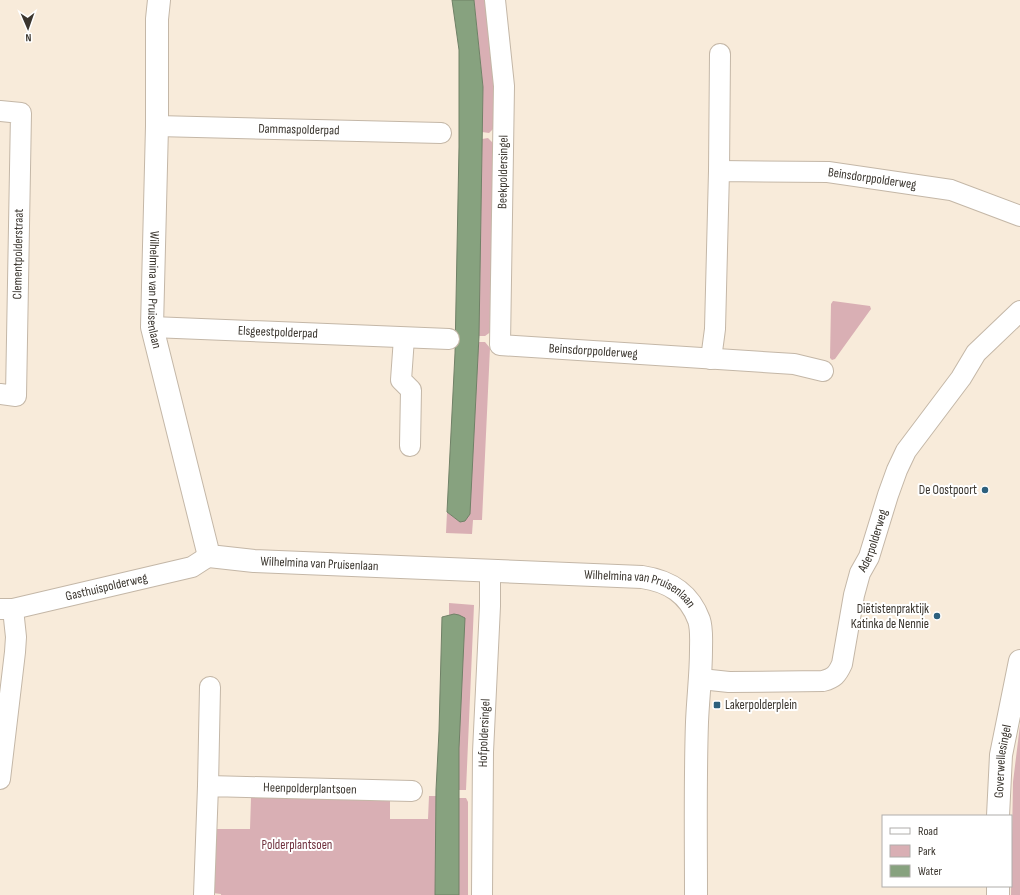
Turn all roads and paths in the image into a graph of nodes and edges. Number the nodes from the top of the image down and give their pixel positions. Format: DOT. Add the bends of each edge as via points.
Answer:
graph roads {
  1 [pos="159,0"];
  2 [pos="495,0"];
  3 [pos="720,54"];
  4 [pos="0,111"];
  5 [pos="157,126"];
  6 [pos="441,133"];
  7 [pos="719,171"];
  8 [pos="1020,216"];
  9 [pos="1020,311"];
  10 [pos="152,327"];
  11 [pos="404,338"];
  12 [pos="449,339"];
  13 [pos="500,344"];
  14 [pos="711,359"];
  15 [pos="823,371"];
  16 [pos="8,395"];
  17 [pos="410,446"];
  18 [pos="209,556"];
  19 [pos="490,572"];
  20 [pos="7,609"];
  21 [pos="1020,661"];
  22 [pos="701,679"];
  23 [pos="210,687"];
  24 [pos="0,779"];
  25 [pos="208,786"];
  26 [pos="412,791"];
  27 [pos="998,815"];
  28 [pos="204,895"];
  29 [pos="482,895"];
  30 [pos="696,895"];
  1 -- 5 [label="street, Wilhelmina van Pruisenlaan"];
  2 -- 13 [label="street, Beekpoldersingel" via="504,86"];
  3 -- 7 [label="street"];
  4 -- 16 [label="street, Clementpolderstraat" via="21,113"];
  5 -- 6 [label="street, Dammaspolderpad"];
  5 -- 10 [label="street, Wilhelmina van Pruisenlaan"];
  7 -- 8 [label="street, Beinsdorppolderweg" via="828,172 951,190"];
  7 -- 14 [label="street" via="715,329"];
  9 -- 22 [label="street, Aderpolderweg" via="976,353 961,378 906,451 888,495 869,557 860,573 838,674 823,681 729,682"];
  10 -- 11 [label="street, Elsgeestpolderpad"];
  10 -- 18 [label="street, Wilhelmina van Pruisenlaan"];
  11 -- 12 [label="street, Elsgeestpolderpad"];
  11 -- 17 [label="street" via="401,380 411,390"];
  13 -- 14 [label="street, Beinsdorppolderweg"];
  14 -- 15 [label="street, Beinsdorppolderweg" via="794,364"];
  18 -- 19 [label="street, Wilhelmina van Pruisenlaan" via="254,562"];
  18 -- 20 [label="street, Gasthuispolderweg" via="192,567"];
  19 -- 22 [label="street, Wilhelmina van Pruisenlaan" via="642,577 668,584 688,599 699,621"];
  19 -- 29 [label="street, Hofpoldersingel" via="482,752"];
  20 -- 24 [label="street" via="16,645"];
  21 -- 27 [label="street, Goverwellesingel" via="1001,755"];
  22 -- 30 [label="street, Wilhelmina van Pruisenlaan" via="695,790"];
  23 -- 25 [label="street"];
  25 -- 26 [label="street, Heenpolderplantsoen"];
  25 -- 28 [label="street"];
}
